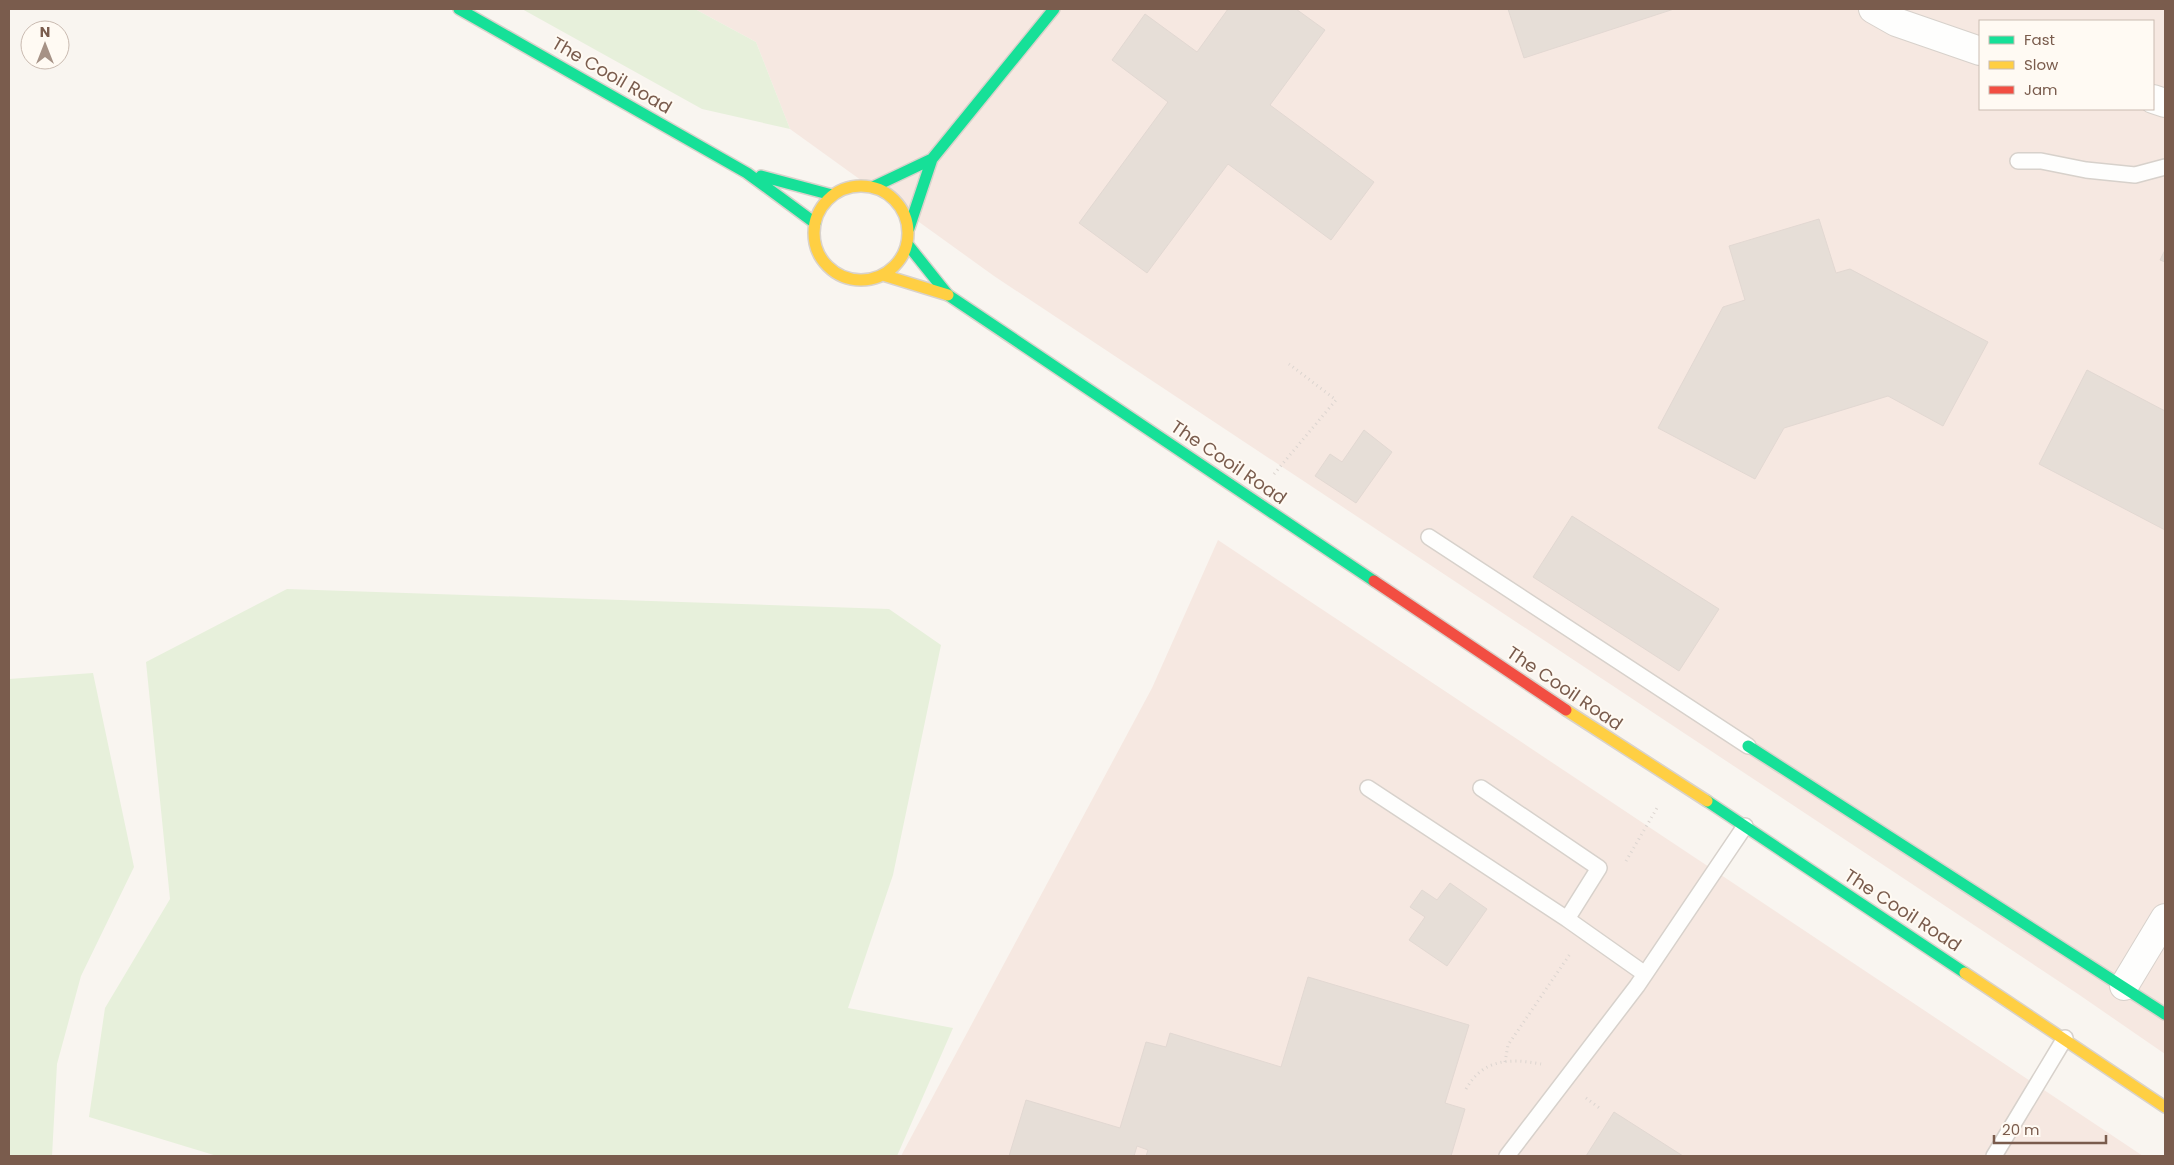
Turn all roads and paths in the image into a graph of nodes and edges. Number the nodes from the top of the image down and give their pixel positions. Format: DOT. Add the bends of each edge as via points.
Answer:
graph roads {
  1 [pos="459,9"];
  2 [pos="1054,9"];
  3 [pos="1873,9"];
  4 [pos="1979,51"];
  5 [pos="932,158"];
  6 [pos="2018,161"];
  7 [pos="2165,167"];
  8 [pos="747,173"];
  9 [pos="873,187"];
  10 [pos="832,195"];
  11 [pos="815,223"];
  12 [pos="909,228"];
  13 [pos="908,245"];
  14 [pos="884,275"];
  15 [pos="948,295"];
  16 [pos="1289,364"];
  17 [pos="1253,500"];
  18 [pos="1429,537"];
  19 [pos="1748,746"];
  20 [pos="1368,788"];
  21 [pos="1481,788"];
  22 [pos="1745,826"];
  23 [pos="2165,918"];
  24 [pos="1567,919"];
  25 [pos="1646,974"];
  26 [pos="2124,986"];
  27 [pos="2165,1014"];
  28 [pos="2065,1038"];
  29 [pos="1541,1064"];
  30 [pos="1466,1089"];
  31 [pos="1586,1098"];
  32 [pos="2165,1107"];
  33 [pos="1602,1110"];
  34 [pos="1507,1156"];
  35 [pos="1994,1156"];
  1 -- 8 [label="main road, The Cooil Road"];
  2 -- 5 [label="main road"];
  3 -- 4 [label="street" via="1896,22"];
  5 -- 9 [label="main road"];
  5 -- 12 [label="main road"];
  6 -- 7 [label="lane" via="2042,161 2135,175"];
  8 -- 10 [label="main road, The Cooil Road"];
  8 -- 11 [label="main road, The Cooil Road"];
  9 -- 10 [label="main road" via="858,185"];
  9 -- 12 [label="main road" via="886,192 897,202"];
  10 -- 11 [label="main road" via="821,208"];
  11 -- 14 [label="main road" via="818,253 827,266 853,280 869,280"];
  12 -- 13 [label="main road"];
  13 -- 14 [label="main road" via="894,268"];
  13 -- 15 [label="main road, The Cooil Road"];
  14 -- 15 [label="main road, The Cooil Road"];
  15 -- 17 [label="main road, The Cooil Road"];
  16 -- 17 [label="path" via="1336,400"];
  17 -- 22 [label="main road, The Cooil Road"];
  18 -- 19 [label="lane"];
  19 -- 26 [label="main road"];
  20 -- 24 [label="lane"];
  21 -- 24 [label="lane" via="1599,868"];
  22 -- 25 [label="lane"];
  22 -- 28 [label="main road, The Cooil Road"];
  23 -- 26 [label="street"];
  24 -- 25 [label="lane"];
  25 -- 34 [label="lane"];
  26 -- 27 [label="main road"];
  28 -- 32 [label="main road, The Cooil Road"];
  28 -- 35 [label="lane"];
  29 -- 30 [label="path" via="1505,1062 1486,1067 1473,1076"];
  31 -- 33 [label="path"];
}
